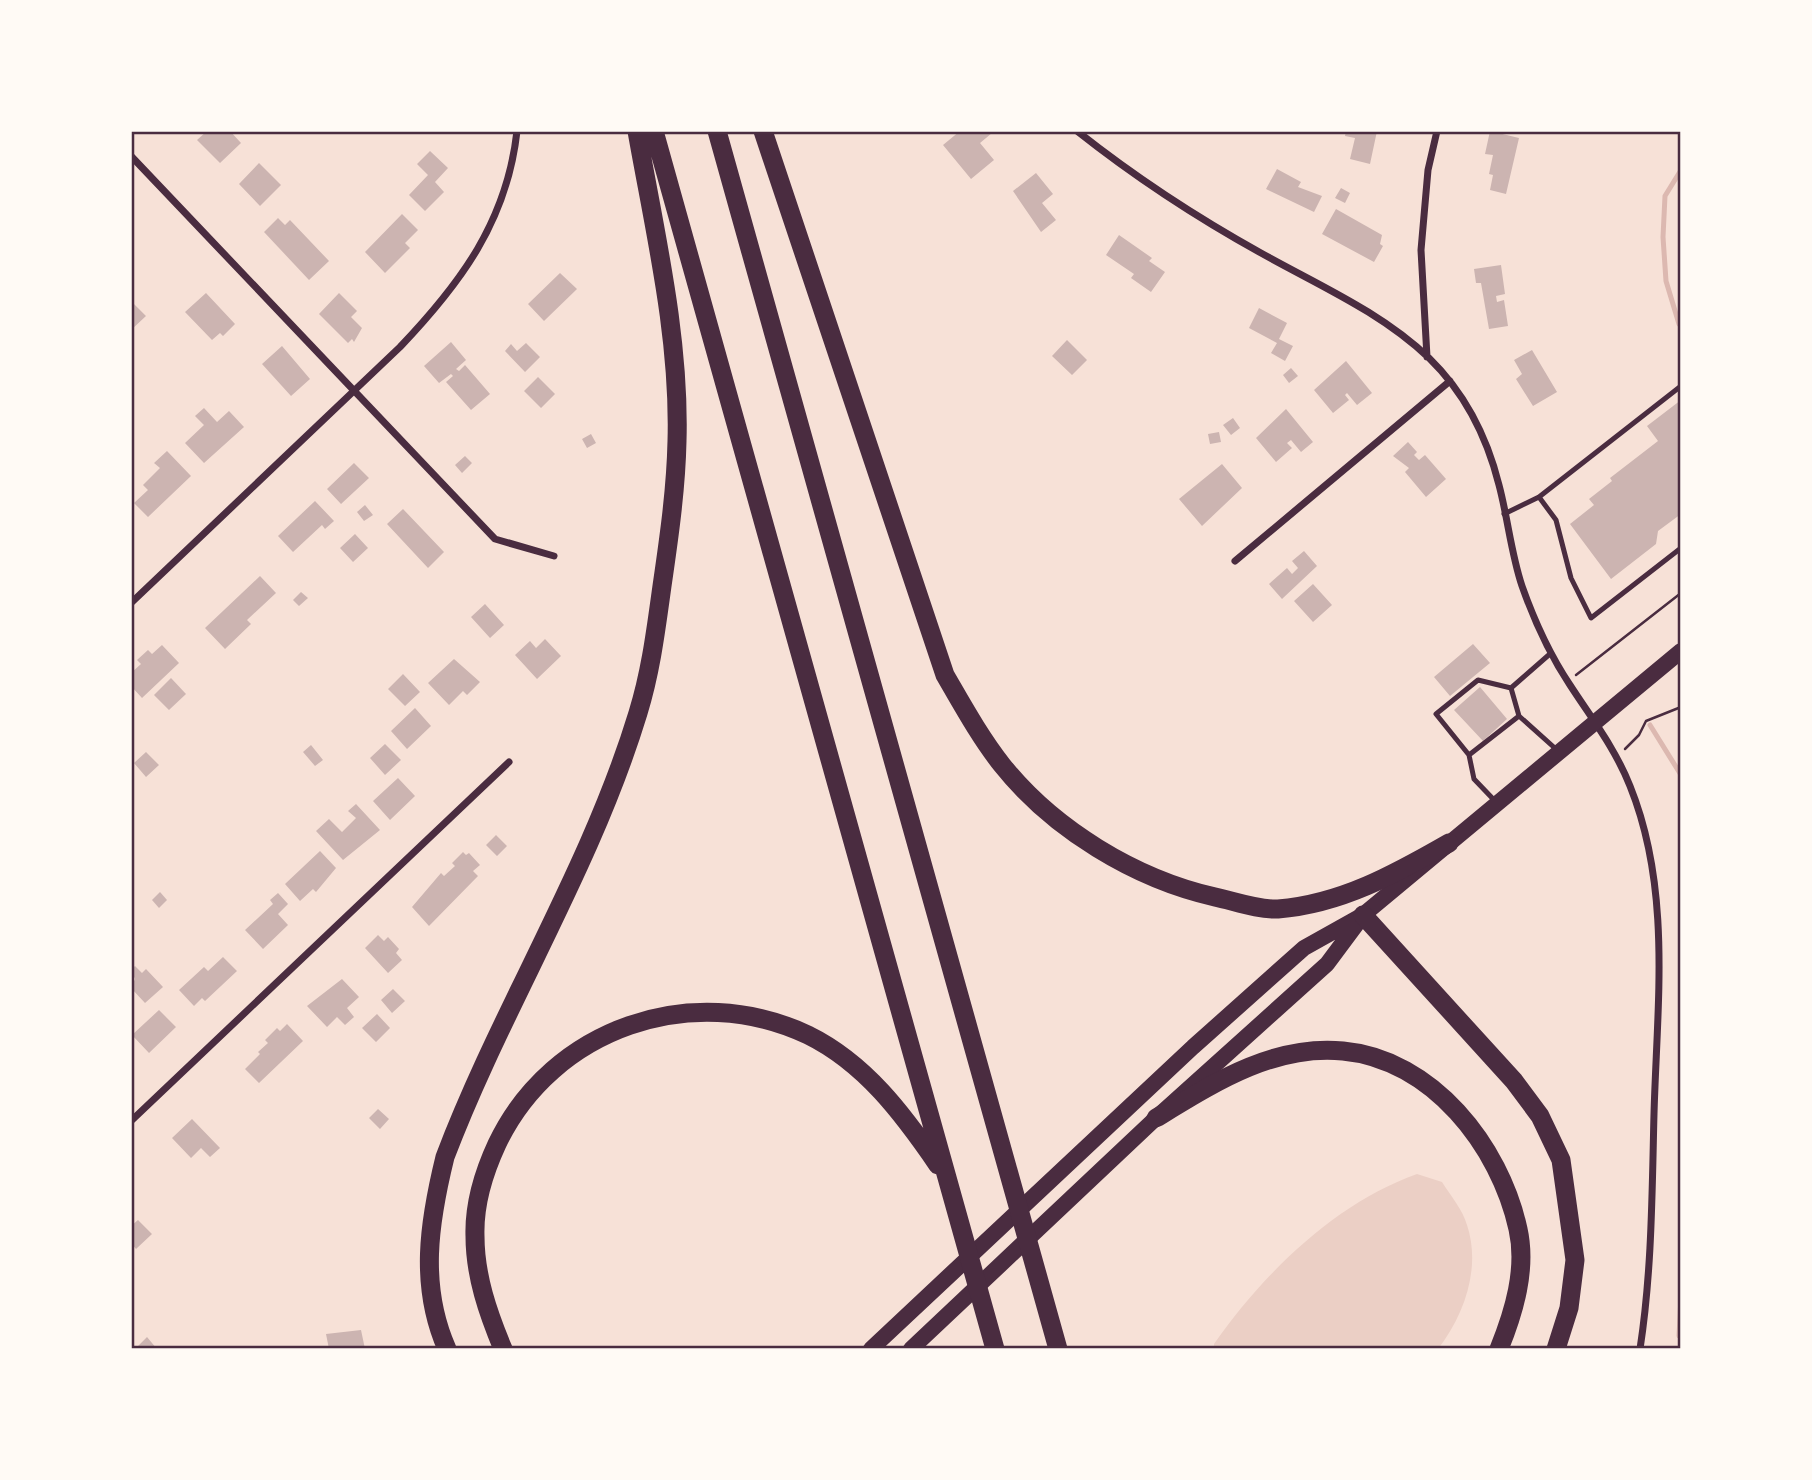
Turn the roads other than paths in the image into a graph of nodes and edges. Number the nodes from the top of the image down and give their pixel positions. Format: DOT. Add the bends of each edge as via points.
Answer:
graph roads {
  1 [pos="517,131"];
  2 [pos="638,131"];
  3 [pos="654,131"];
  4 [pos="717,131"];
  5 [pos="763,131"];
  6 [pos="1077,131"];
  7 [pos="1437,131"];
  8 [pos="131,156"];
  9 [pos="1427,357"];
  10 [pos="1450,382"];
  11 [pos="1681,386"];
  12 [pos="355,390"];
  13 [pos="1539,497"];
  14 [pos="1504,514"];
  15 [pos="1681,548"];
  16 [pos="554,556"];
  17 [pos="1235,561"];
  18 [pos="131,603"];
  19 [pos="1681,651"];
  20 [pos="1551,653"];
  21 [pos="1511,688"];
  22 [pos="1519,716"];
  23 [pos="1595,719"];
  24 [pos="1558,751"];
  25 [pos="1469,755"];
  26 [pos="509,762"];
  27 [pos="1496,802"];
  28 [pos="1449,842"];
  29 [pos="1363,915"];
  30 [pos="1156,1118"];
  31 [pos="131,1121"];
  32 [pos="947,1179"];
  33 [pos="1047,1311"];
  34 [pos="912,1347"];
  35 [pos="447,1349"];
  36 [pos="503,1349"];
  37 [pos="871,1349"];
  38 [pos="995,1349"];
  39 [pos="1058,1349"];
  40 [pos="1070,1349"];
  41 [pos="1499,1349"];
  42 [pos="1556,1349"];
  43 [pos="1640,1349"];
  1 -- 12 [label="street" via="504,196 472,262 427,319"];
  2 -- 35 [label="highway" via="671,329 676,405 669,537 654,649 638,713 605,806 445,1157 428,1245 429,1287"];
  3 -- 32 [label="highway"];
  4 -- 33 [label="highway"];
  5 -- 28 [label="highway" via="945,675 1003,766 1061,822 1124,862 1199,893 1274,909 1318,903 1364,888"];
  6 -- 9 [label="street" via="1182,207 1347,299"];
  7 -- 9 [label="street" via="1428,170 1421,250"];
  8 -- 12 [label="street"];
  9 -- 10 [label="street"];
  10 -- 14 [label="street" via="1483,438 1501,489"];
  10 -- 17 [label="street"];
  11 -- 13 [label="lane"];
  12 -- 16 [label="street" via="495,539"];
  12 -- 18 [label="street"];
  13 -- 14 [label="lane"];
  13 -- 15 [label="lane" via="1556,520 1571,579 1591,618"];
  14 -- 20 [label="street" via="1522,585"];
  19 -- 23 [label="main road"];
  20 -- 21 [label="lane"];
  20 -- 23 [label="street"];
  21 -- 22 [label="lane"];
  21 -- 25 [label="lane" via="1478,680 1436,714"];
  22 -- 24 [label="lane"];
  22 -- 25 [label="lane"];
  23 -- 24 [label="main road"];
  23 -- 43 [label="street" via="1637,804 1657,892 1649,1267"];
  24 -- 27 [label="main road"];
  25 -- 27 [label="lane" via="1474,779"];
  26 -- 31 [label="street"];
  27 -- 28 [label="main road"];
  28 -- 29 [label="main road"];
  29 -- 30 [label="main road" via="1327,964"];
  29 -- 37 [label="main road" via="1304,948"];
  29 -- 42 [label="highway" via="1514,1082 1540,1116 1561,1160 1575,1261 1569,1308"];
  30 -- 34 [label="main road"];
  30 -- 41 [label="highway" via="1222,1078 1301,1052 1343,1051 1380,1059 1414,1075 1448,1101 1478,1139 1502,1181 1519,1231 1520,1274 1512,1316"];
  32 -- 36 [label="highway" via="872,1081 808,1035 747,1015 715,1011 670,1013 630,1023 585,1045 528,1094 489,1161 478,1198 475,1236 488,1315"];
  32 -- 38 [label="highway"];
  33 -- 39 [label="highway"];
  33 -- 40 [label="highway"];
}
